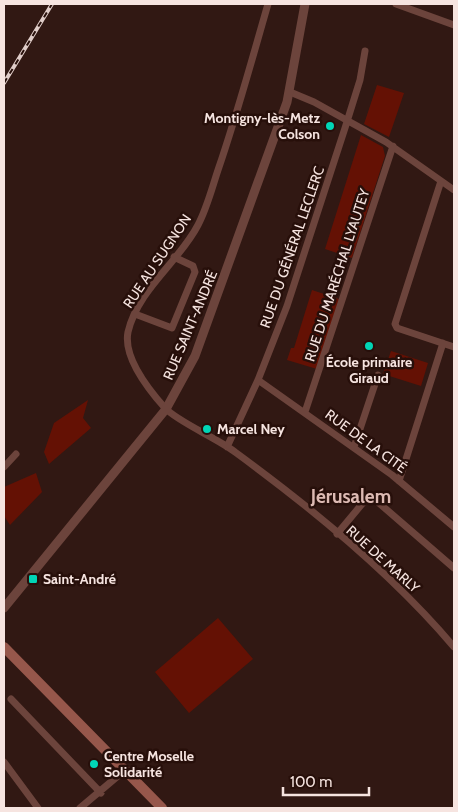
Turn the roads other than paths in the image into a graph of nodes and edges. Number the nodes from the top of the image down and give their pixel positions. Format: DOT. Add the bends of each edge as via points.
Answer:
graph roads {
  1 [pos="268,4"];
  2 [pos="305,4"];
  3 [pos="396,4"];
  4 [pos="454,25"];
  5 [pos="365,51"];
  6 [pos="290,92"];
  7 [pos="347,120"];
  8 [pos="393,146"];
  9 [pos="441,181"];
  10 [pos="454,190"];
  11 [pos="174,257"];
  12 [pos="135,314"];
  13 [pos="443,343"];
  14 [pos="454,347"];
  15 [pos="378,375"];
  16 [pos="258,380"];
  17 [pos="166,409"];
  18 [pos="305,412"];
  19 [pos="227,447"];
  20 [pos="354,447"];
  21 [pos="16,454"];
  22 [pos="4,466"];
  23 [pos="400,481"];
  24 [pos="453,522"];
  25 [pos="337,534"];
  26 [pos="454,568"];
  27 [pos="4,608"];
  28 [pos="453,644"];
  29 [pos="4,647"];
  30 [pos="11,700"];
  31 [pos="4,762"];
  32 [pos="126,770"];
  33 [pos="101,793"];
  34 [pos="38,808"];
  35 [pos="80,808"];
  36 [pos="162,808"];
  1 -- 11 [label="street, RUE AU SUGNON" via="200,220"];
  2 -- 6 [label="street, RUE SAINT-ANDRÉ"];
  3 -- 4 [label="street"];
  5 -- 7 [label="street, RUE DU GÉNÉRAL LECLERC"];
  6 -- 7 [label="street"];
  6 -- 17 [label="street, RUE SAINT-ANDRÉ" via="195,356"];
  7 -- 8 [label="street"];
  7 -- 16 [label="street, RUE DU GÉNÉRAL LECLERC" via="287,306"];
  8 -- 9 [label="street"];
  8 -- 18 [label="street, RUE DU MARÉCHAL LYAUTEY"];
  9 -- 10 [label="street"];
  9 -- 13 [label="street" via="395,326"];
  11 -- 12 [label="street, RUE AU SUGNON"];
  11 -- 12 [label="street" via="193,266 195,272 172,328"];
  12 -- 17 [label="street, RUE AU SUGNON" via="127,342 131,357"];
  13 -- 14 [label="street"];
  13 -- 23 [label="street"];
  15 -- 20 [label="street"];
  16 -- 18 [label="street, RUE DE LA CITÉ"];
  16 -- 19 [label="street, RUE DU GÉNÉRAL LECLERC"];
  17 -- 19 [label="street, RUE DE MARLY"];
  17 -- 27 [label="street, RUE SAINT-ANDRÉ"];
  18 -- 20 [label="street, RUE DE LA CITÉ"];
  19 -- 25 [label="street, RUE DE MARLY"];
  20 -- 23 [label="street, RUE DE LA CITÉ"];
  21 -- 22 [label="street"];
  23 -- 24 [label="street, RUE DE LA CITÉ"];
  25 -- 26 [label="street" via="367,498 372,497"];
  25 -- 28 [label="street, RUE DE MARLY" via="400,590"];
  29 -- 32 [label="main road"];
  30 -- 33 [label="street"];
  31 -- 34 [label="street"];
  32 -- 33 [label="street"];
  32 -- 36 [label="main road"];
  33 -- 35 [label="street"];
}
